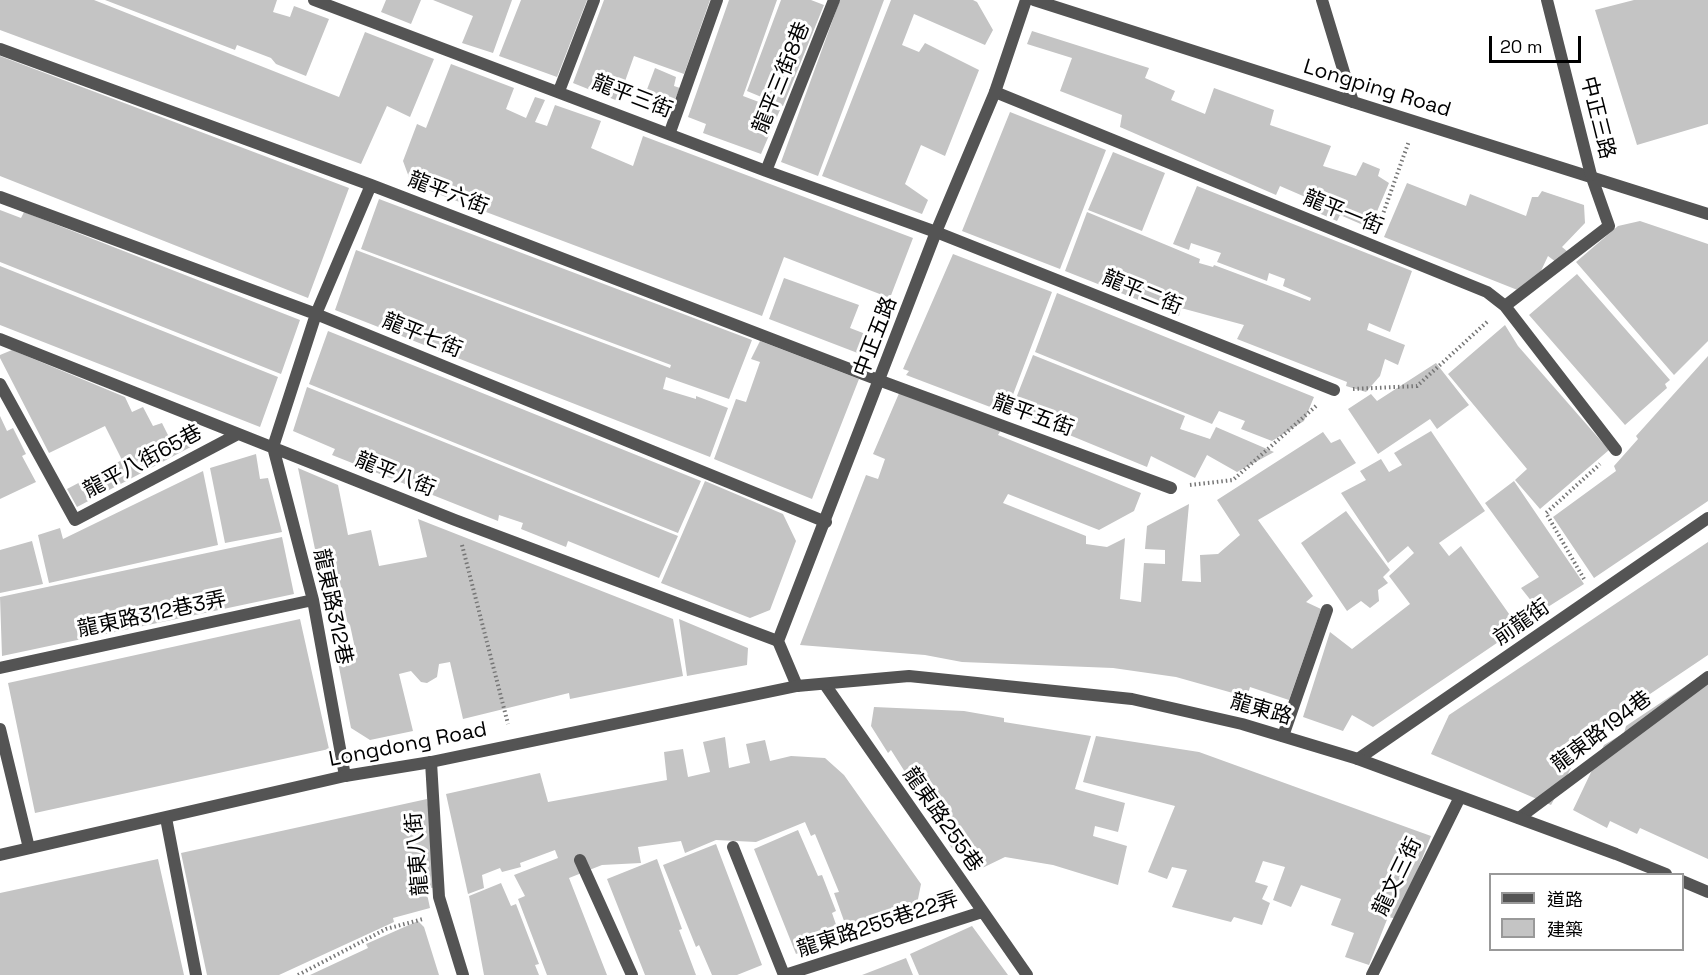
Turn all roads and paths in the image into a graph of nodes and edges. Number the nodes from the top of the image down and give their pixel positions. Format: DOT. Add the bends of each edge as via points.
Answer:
graph roads {
  1 [pos="314,0"];
  2 [pos="594,0"];
  3 [pos="717,0"];
  4 [pos="834,0"];
  5 [pos="1026,0"];
  6 [pos="1034,0"];
  7 [pos="1322,0"];
  8 [pos="1547,0"];
  9 [pos="0,49"];
  10 [pos="559,91"];
  11 [pos="995,92"];
  12 [pos="1353,102"];
  13 [pos="1416,122"];
  14 [pos="670,132"];
  15 [pos="766,171"];
  16 [pos="1591,175"];
  17 [pos="370,185"];
  18 [pos="0,197"];
  19 [pos="1708,214"];
  20 [pos="936,232"];
  21 [pos="1371,245"];
  22 [pos="1505,306"];
  23 [pos="316,314"];
  24 [pos="0,339"];
  25 [pos="881,381"];
  26 [pos="0,384"];
  27 [pos="1334,390"];
  28 [pos="238,434"];
  29 [pos="273,447"];
  30 [pos="1616,450"];
  31 [pos="1171,488"];
  32 [pos="1708,518"];
  33 [pos="455,520"];
  34 [pos="826,522"];
  35 [pos="1594,597"];
  36 [pos="313,600"];
  37 [pos="1327,610"];
  38 [pos="778,641"];
  39 [pos="0,669"];
  40 [pos="1708,677"];
  41 [pos="796,686"];
  42 [pos="826,686"];
  43 [pos="0,729"];
  44 [pos="1283,736"];
  45 [pos="513,745"];
  46 [pos="1358,759"];
  47 [pos="431,762"];
  48 [pos="345,776"];
  49 [pos="1460,797"];
  50 [pos="166,818"];
  51 [pos="1519,818"];
  52 [pos="733,847"];
  53 [pos="29,848"];
  54 [pos="0,855"];
  55 [pos="580,860"];
  56 [pos="1663,873"];
  57 [pos="1684,881"];
  58 [pos="1707,891"];
  59 [pos="982,912"];
  60 [pos="445,913"];
  61 [pos="815,971"];
  62 [pos="196,975"];
  63 [pos="298,975"];
  64 [pos="463,975"];
  65 [pos="632,975"];
  66 [pos="785,975"];
  67 [pos="1027,975"];
  68 [pos="1372,975"];
  1 -- 10 [label="street, 龍平三街"];
  2 -- 10 [label="street"];
  3 -- 14 [label="street"];
  4 -- 15 [label="street, 龍平三街8巷"];
  5 -- 11 [label="street, 中正五路"];
  6 -- 12 [label="street, Longping Road"];
  7 -- 12 [label="street"];
  8 -- 16 [label="street, 中正三路"];
  9 -- 17 [label="street, 龍平六街"];
  10 -- 14 [label="street, 龍平三街"];
  11 -- 20 [label="street, 中正五路"];
  11 -- 21 [label="street, 龍平一街"];
  12 -- 13 [label="street, Longping Road"];
  13 -- 16 [label="street, Longping Road"];
  13 -- 21 [label="path"];
  14 -- 15 [label="street, 龍平三街"];
  15 -- 20 [label="street, 龍平三街"];
  16 -- 19 [label="street, Longping Road"];
  16 -- 22 [label="street, 中正三路" via="1609,226"];
  17 -- 23 [label="street"];
  17 -- 25 [label="street, 龍平六街"];
  18 -- 23 [label="street, 龍平七街"];
  20 -- 25 [label="street, 中正五路"];
  20 -- 27 [label="street, 龍平二街"];
  21 -- 22 [label="street, 龍平一街" via="1487,292"];
  22 -- 30 [label="street, 龍平一街"];
  23 -- 29 [label="street"];
  23 -- 34 [label="street, 龍平七街"];
  24 -- 28 [label="street, 龍平八街"];
  25 -- 31 [label="street, 龍平五街"];
  25 -- 34 [label="street, 中正五路"];
  26 -- 28 [label="street, 龍平八街65巷" via="75,520"];
  28 -- 29 [label="street, 龍平八街"];
  29 -- 33 [label="street, 龍平八街"];
  29 -- 36 [label="street, 龍東路312巷"];
  30 -- 35 [label="path" via="1546,513"];
  32 -- 35 [label="street, 前龍街"];
  33 -- 38 [label="street, 龍平八街"];
  33 -- 45 [label="path"];
  34 -- 38 [label="street, 中正五路"];
  35 -- 46 [label="street, 前龍街"];
  36 -- 39 [label="street, 龍東路312巷3弄"];
  36 -- 48 [label="street, 龍東路312巷"];
  37 -- 44 [label="street"];
  38 -- 41 [label="street"];
  40 -- 51 [label="street, 龍東路194巷"];
  41 -- 42 [label="street, Longdong Road"];
  41 -- 45 [label="street, Longdong Road"];
  42 -- 44 [label="street, 龍東路" via="909,676 1132,699"];
  42 -- 59 [label="street, 龍東路255巷"];
  43 -- 53 [label="street"];
  44 -- 46 [label="street, 龍東路"];
  45 -- 47 [label="street, Longdong Road"];
  46 -- 49 [label="street, 龍東路"];
  47 -- 48 [label="street, Longdong Road"];
  47 -- 60 [label="street, 龍東八街" via="439,897"];
  48 -- 50 [label="street, Longdong Road"];
  49 -- 51 [label="street, 龍東路"];
  49 -- 68 [label="street, 龍文三街"];
  50 -- 53 [label="street, Longdong Road"];
  50 -- 62 [label="street"];
  51 -- 56 [label="street, 龍東路"];
  52 -- 66 [label="street"];
  53 -- 54 [label="street, Longdong Road"];
  55 -- 65 [label="street"];
  57 -- 58 [label="street"];
  59 -- 61 [label="street, 龍東路255巷22弄"];
  59 -- 67 [label="street, 龍東路255巷"];
  60 -- 63 [label="path" via="386,929"];
  60 -- 64 [label="street, 龍東八街"];
  61 -- 66 [label="street, 龍東路255巷22弄"];
}
